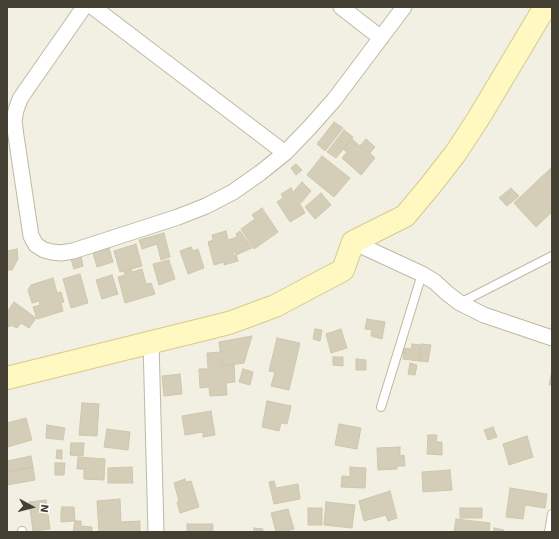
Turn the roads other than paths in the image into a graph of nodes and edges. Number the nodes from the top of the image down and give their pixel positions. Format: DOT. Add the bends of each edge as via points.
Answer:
graph roads {
  1 [pos="84,7"];
  2 [pos="93,7"];
  3 [pos="340,7"];
  4 [pos="404,7"];
  5 [pos="545,7"];
  6 [pos="382,38"];
  7 [pos="285,153"];
  8 [pos="353,242"];
  9 [pos="552,256"];
  10 [pos="422,274"];
  11 [pos="460,303"];
  12 [pos="552,338"];
  13 [pos="151,342"];
  14 [pos="7,378"];
  15 [pos="381,407"];
  16 [pos="552,514"];
  17 [pos="156,532"];
  18 [pos="549,532"];
  1 -- 7 [label="street" via="20,99 16,110 16,136 31,236 36,245 52,252 73,251 178,217 233,192"];
  2 -- 7 [label="street"];
  3 -- 6 [label="street"];
  4 -- 6 [label="street"];
  5 -- 8 [label="street" via="463,142 430,186 405,216"];
  6 -- 7 [label="street" via="334,100"];
  8 -- 10 [label="street"];
  8 -- 13 [label="street" via="343,270 275,306 229,323"];
  9 -- 11 [label="lane"];
  10 -- 11 [label="street"];
  10 -- 15 [label="lane"];
  11 -- 12 [label="street" via="484,315"];
  13 -- 14 [label="street"];
  13 -- 17 [label="street"];
  16 -- 18 [label="lane"];
}
